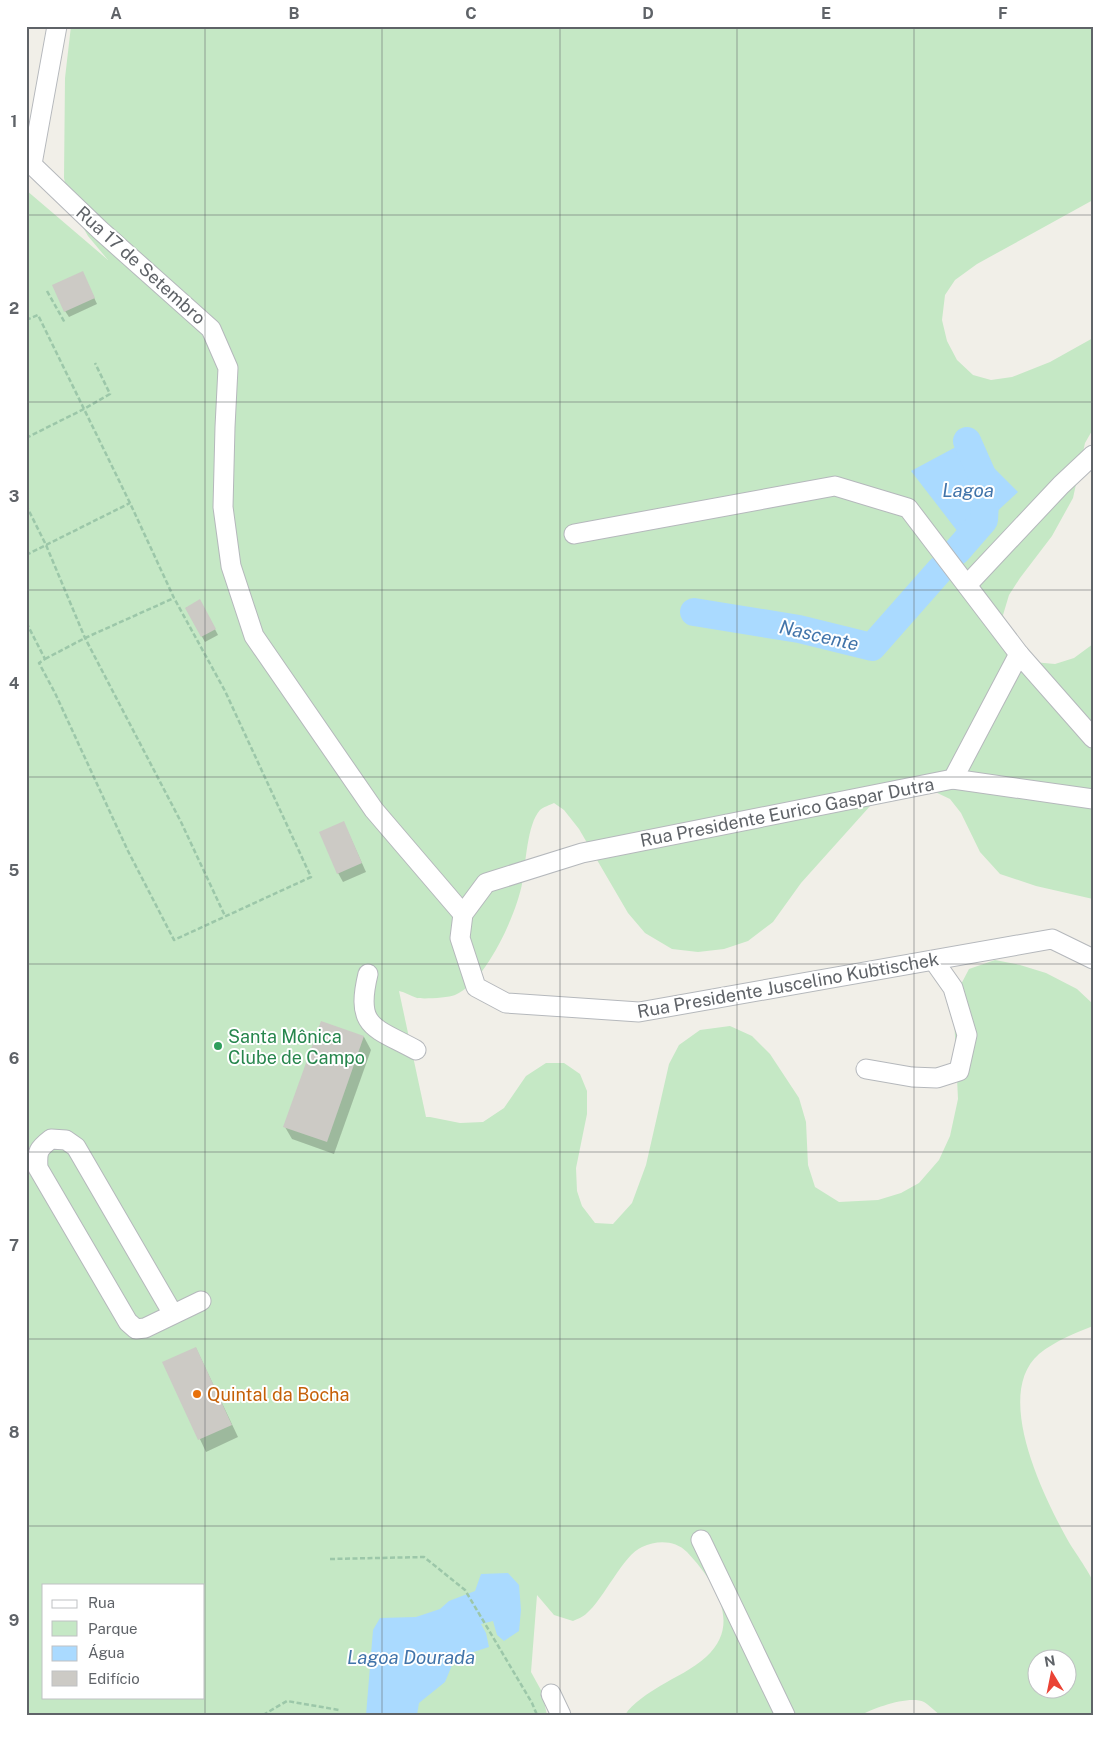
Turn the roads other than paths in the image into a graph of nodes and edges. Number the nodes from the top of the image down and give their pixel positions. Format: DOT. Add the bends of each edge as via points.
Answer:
graph roads {
  1 [pos="57,26"];
  2 [pos="29,162"];
  3 [pos="1093,455"];
  4 [pos="574,534"];
  5 [pos="967,585"];
  6 [pos="1019,654"];
  7 [pos="1093,738"];
  8 [pos="953,779"];
  9 [pos="1093,799"];
  10 [pos="463,914"];
  11 [pos="1093,959"];
  12 [pos="934,961"];
  13 [pos="368,974"];
  14 [pos="416,1050"];
  15 [pos="866,1069"];
  16 [pos="201,1301"];
  17 [pos="173,1314"];
  18 [pos="700,1540"];
  19 [pos="551,1694"];
  20 [pos="560,1715"];
  21 [pos="785,1715"];
  1 -- 2 [label="street"];
  2 -- 10 [label="street, Rua 17 de Setembro" via="211,329 228,368 223,507 231,566 254,636 374,810"];
  3 -- 5 [label="street"];
  4 -- 5 [label="street" via="835,486 908,508"];
  5 -- 6 [label="street"];
  6 -- 7 [label="street"];
  6 -- 8 [label="street, Rua Presidente Eurico Gaspar Dutra"];
  8 -- 9 [label="street"];
  8 -- 10 [label="street, Rua Presidente Eurico Gaspar Dutra" via="582,853 486,883"];
  10 -- 12 [label="street, Rua Presidente Juscelino Kubtischek" via="460,938 476,987 506,1003 639,1012"];
  11 -- 12 [label="street, Rua Presidente Juscelino Kubtischek" via="1052,939"];
  12 -- 15 [label="street" via="953,988 967,1035 958,1071 937,1078 920,1078"];
  13 -- 14 [label="street" via="363,992 363,1011 371,1025"];
  16 -- 17 [label="street"];
  17 -- 17 [label="street" via="145,1328 136,1329 128,1322 38,1168 40,1148 51,1139 66,1140 76,1147"];
  18 -- 21 [label="street"];
  19 -- 20 [label="street"];
}
